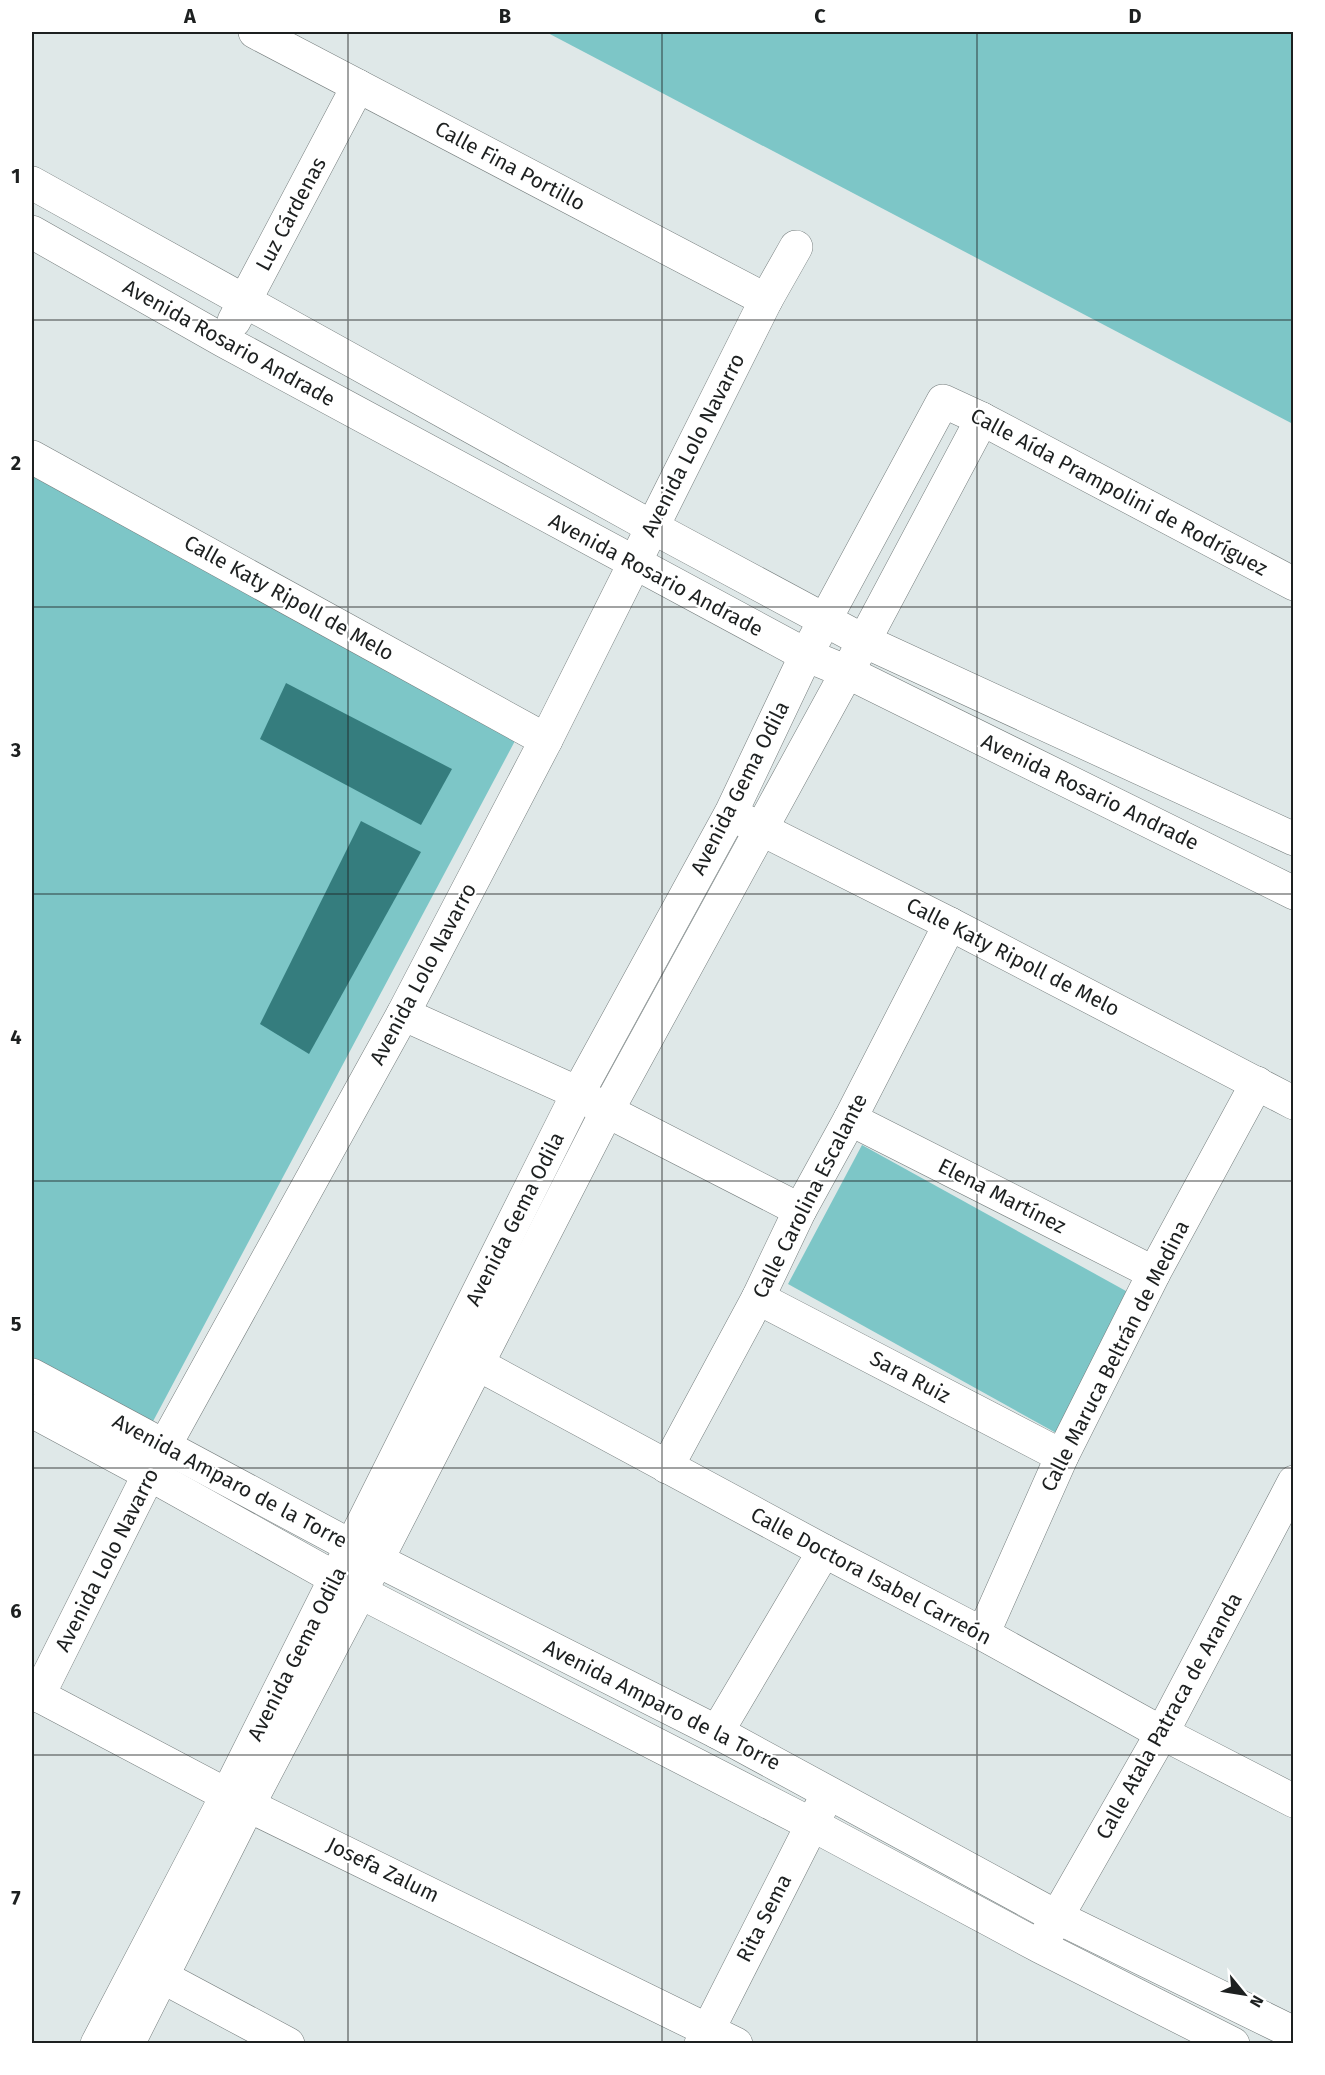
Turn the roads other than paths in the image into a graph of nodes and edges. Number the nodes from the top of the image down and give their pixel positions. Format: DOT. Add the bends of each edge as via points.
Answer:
graph roads {
  1 [pos="255,32"];
  2 [pos="358,86"];
  3 [pos="32,183"];
  4 [pos="32,232"];
  5 [pos="796,247"];
  6 [pos="766,300"];
  7 [pos="245,301"];
  8 [pos="224,341"];
  9 [pos="943,401"];
  10 [pos="982,419"];
  11 [pos="32,457"];
  12 [pos="652,527"];
  13 [pos="634,563"];
  14 [pos="1293,584"];
  15 [pos="825,620"];
  16 [pos="864,641"];
  17 [pos="806,655"];
  18 [pos="847,672"];
  19 [pos="546,740"];
  20 [pos="731,813"];
  21 [pos="762,830"];
  22 [pos="1293,839"];
  23 [pos="1290,882"];
  24 [pos="950,924"];
  25 [pos="403,1014"];
  26 [pos="1257,1083"];
  27 [pos="578,1093"];
  28 [pos="1293,1103"];
  29 [pos="607,1111"];
  30 [pos="850,1119"];
  31 [pos="800,1210"];
  32 [pos="1154,1274"];
  33 [pos="758,1298"];
  34 [pos="463,1357"];
  35 [pos="32,1375"];
  36 [pos="32,1411"];
  37 [pos="1062,1456"];
  38 [pos="157,1460"];
  39 [pos="667,1467"];
  40 [pos="1293,1482"];
  41 [pos="824,1551"];
  42 [pos="364,1553"];
  43 [pos="347,1585"];
  44 [pos="983,1634"];
  45 [pos="35,1694"];
  46 [pos="717,1732"];
  47 [pos="1162,1733"];
  48 [pos="829,1792"];
  49 [pos="238,1799"];
  50 [pos="1293,1801"];
  51 [pos="811,1824"];
  52 [pos="1057,1917"];
  53 [pos="1039,1946"];
  54 [pos="151,1971"];
  55 [pos="1254,2030"];
  56 [pos="1293,2033"];
  57 [pos="715,2039"];
  58 [pos="98,2043"];
  59 [pos="128,2043"];
  60 [pos="288,2043"];
  61 [pos="1233,2043"];
  1 -- 2 [label="street, Calle Fina Portillo"];
  2 -- 6 [label="street, Calle Fina Portillo"];
  2 -- 7 [label="street, Luz Cárdenas"];
  3 -- 7 [label="street, Avenida Rosario Andrade"];
  4 -- 8 [label="street, Avenida Rosario Andrade"];
  5 -- 6 [label="street, Avenida Lolo Navarro"];
  6 -- 12 [label="street, Avenida Lolo Navarro"];
  7 -- 8 [label="street, Luz Cárdenas"];
  7 -- 12 [label="street, Avenida Rosario Andrade"];
  8 -- 13 [label="street, Avenida Rosario Andrade"];
  9 -- 10 [label="street, Calle Aída Prampolini de Rodríguez"];
  9 -- 15 [label="street, Avenida Gema Odila"];
  10 -- 14 [label="street, Calle Aída Prampolini de Rodríguez"];
  10 -- 16 [label="street, Avenida Gema Odila"];
  11 -- 19 [label="street, Calle Katy Ripoll de Melo"];
  12 -- 13 [label="street, Avenida Lolo Navarro"];
  12 -- 15 [label="street, Avenida Rosario Andrade"];
  13 -- 17 [label="street, Avenida Rosario Andrade"];
  13 -- 19 [label="street, Avenida Lolo Navarro"];
  15 -- 16 [label="street, Avenida Rosario Andrade"];
  15 -- 17 [label="street, Avenida Gema Odila"];
  16 -- 18 [label="street, Avenida Gema Odila"];
  16 -- 22 [label="street, Avenida Rosario Andrade"];
  17 -- 18 [label="street, Avenida Rosario Andrade"];
  17 -- 20 [label="street, Avenida Gema Odila"];
  18 -- 21 [label="street, Avenida Gema Odila"];
  18 -- 23 [label="street, Avenida Rosario Andrade"];
  19 -- 25 [label="street, Avenida Lolo Navarro"];
  20 -- 21 [label="street, Calle Katy Ripoll de Melo"];
  20 -- 27 [label="street, Avenida Gema Odila"];
  21 -- 24 [label="street, Calle Katy Ripoll de Melo"];
  21 -- 29 [label="street, Avenida Gema Odila"];
  24 -- 26 [label="street, Calle Katy Ripoll de Melo"];
  24 -- 30 [label="street, Calle Carolina Escalante"];
  25 -- 27 [label="street"];
  25 -- 38 [label="street, Avenida Lolo Navarro"];
  26 -- 28 [label="street, Calle Katy Ripoll de Melo"];
  26 -- 32 [label="street, Calle Maruca Beltrán de Medina"];
  27 -- 29 [label="street"];
  27 -- 34 [label="street, Avenida Gema Odila"];
  29 -- 31 [label="street"];
  29 -- 34 [label="street, Avenida Gema Odila"];
  30 -- 31 [label="street, Calle Carolina Escalante"];
  30 -- 32 [label="street, Elena Martínez"];
  31 -- 33 [label="street, Calle Carolina Escalante"];
  32 -- 37 [label="street, Calle Maruca Beltrán de Medina"];
  33 -- 37 [label="street, Sara Ruiz"];
  33 -- 39 [label="street, Calle Carolina Escalante"];
  34 -- 39 [label="street, Calle Doctora Isabel Carreón"];
  34 -- 42 [label="street, Avenida Gema Odila"];
  35 -- 38 [label="street, Avenida Amparo de la Torre"];
  36 -- 38 [label="street, Avenida Amparo de la Torre"];
  37 -- 44 [label="street, Calle Maruca Beltrán de Medina"];
  38 -- 42 [label="street, Avenida Amparo de la Torre"];
  38 -- 43 [label="street, Avenida Amparo de la Torre"];
  38 -- 45 [label="street, Avenida Lolo Navarro"];
  39 -- 41 [label="street, Calle Doctora Isabel Carreón"];
  40 -- 47 [label="street, Calle Atala Patraca de Aranda"];
  41 -- 44 [label="street, Calle Doctora Isabel Carreón"];
  41 -- 46 [label="street"];
  42 -- 43 [label="street, Avenida Gema Odila"];
  42 -- 46 [label="street, Avenida Amparo de la Torre"];
  43 -- 49 [label="street, Avenida Gema Odila"];
  43 -- 51 [label="street, Avenida Amparo de la Torre"];
  44 -- 47 [label="street, Calle Doctora Isabel Carreón"];
  45 -- 49 [label="street, Josefa Zalum"];
  46 -- 48 [label="street, Avenida Amparo de la Torre"];
  47 -- 50 [label="street, Calle Doctora Isabel Carreón"];
  47 -- 52 [label="street, Calle Atala Patraca de Aranda"];
  48 -- 51 [label="street, Rita Sema"];
  48 -- 52 [label="street, Avenida Amparo de la Torre"];
  49 -- 54 [label="street, Avenida Gema Odila"];
  49 -- 57 [label="street, Josefa Zalum"];
  51 -- 53 [label="street, Avenida Amparo de la Torre"];
  51 -- 57 [label="street, Rita Sema"];
  52 -- 53 [label="street, Calle Atala Patraca de Aranda"];
  52 -- 55 [label="street, Avenida Amparo de la Torre"];
  53 -- 61 [label="street, Avenida Amparo de la Torre"];
  54 -- 58 [label="street, Avenida Gema Odila"];
  54 -- 59 [label="street, Avenida Gema Odila"];
  54 -- 60 [label="street"];
  55 -- 56 [label="street, Avenida Amparo de la Torre"];
}
